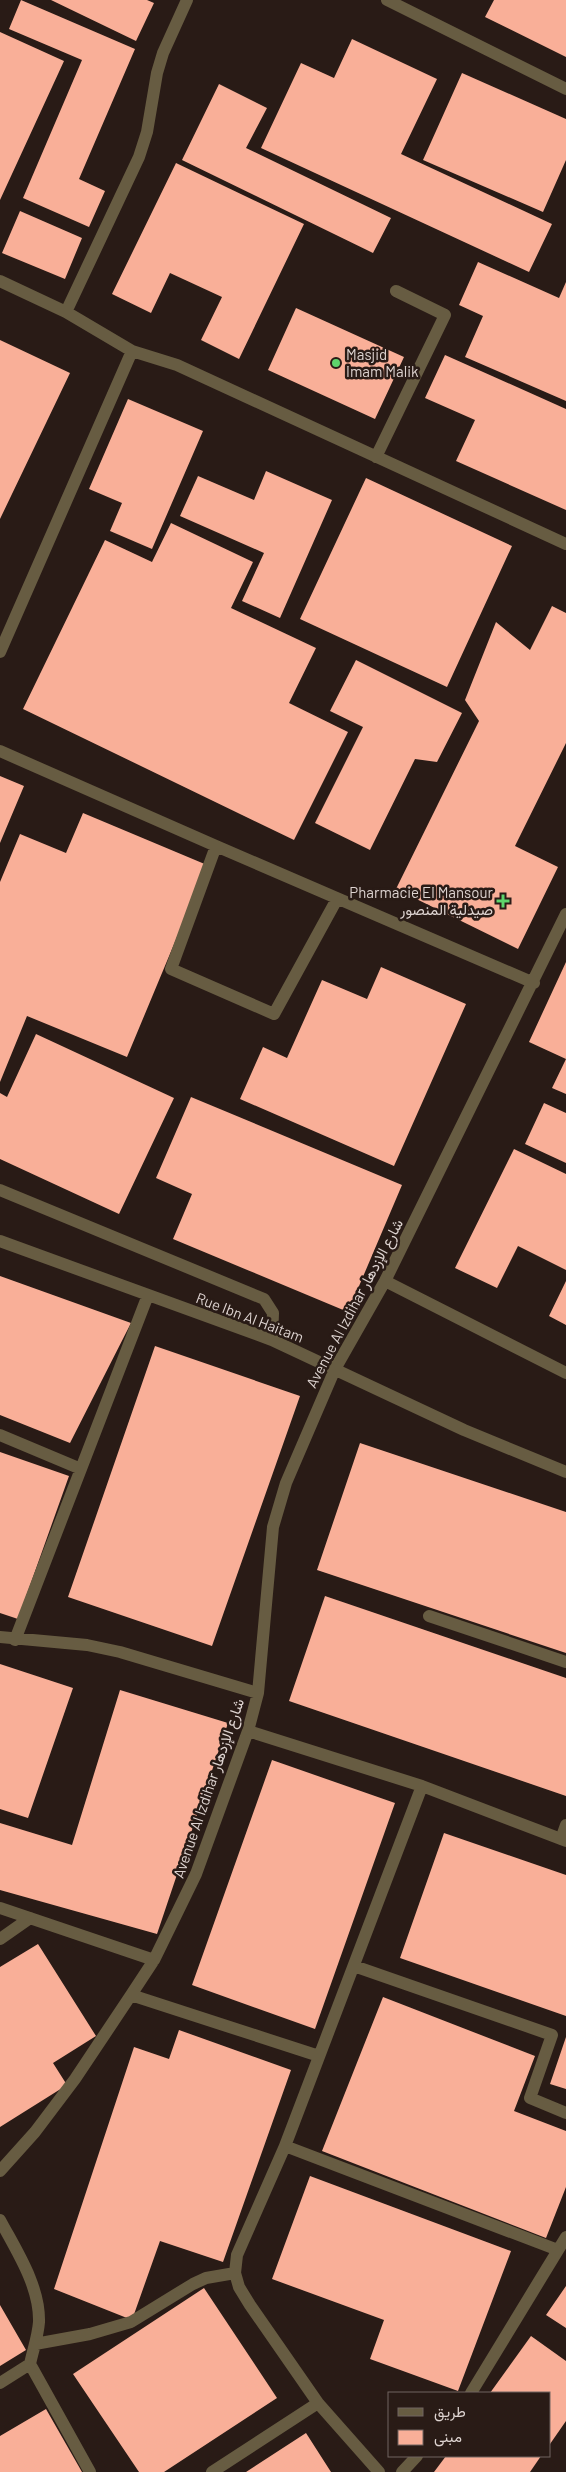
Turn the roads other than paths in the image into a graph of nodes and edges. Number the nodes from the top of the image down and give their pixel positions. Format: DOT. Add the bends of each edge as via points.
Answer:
graph roads {
  1 [pos="186,0"];
  2 [pos="387,0"];
  3 [pos="566,89"];
  4 [pos="0,281"];
  5 [pos="396,291"];
  6 [pos="66,312"];
  7 [pos="132,351"];
  8 [pos="376,457"];
  9 [pos="566,544"];
  10 [pos="0,652"];
  11 [pos="0,751"];
  12 [pos="216,846"];
  13 [pos="337,899"];
  14 [pos="566,914"];
  15 [pos="534,983"];
  16 [pos="0,1190"];
  17 [pos="0,1241"];
  18 [pos="385,1281"];
  19 [pos="148,1295"];
  20 [pos="272,1340"];
  21 [pos="335,1369"];
  22 [pos="566,1372"];
  23 [pos="0,1435"];
  24 [pos="81,1469"];
  25 [pos="566,1472"];
  26 [pos="429,1616"];
  27 [pos="0,1637"];
  28 [pos="15,1640"];
  29 [pos="566,1662"];
  30 [pos="258,1693"];
  31 [pos="248,1730"];
  32 [pos="422,1786"];
  33 [pos="566,1825"];
  34 [pos="564,1840"];
  35 [pos="0,1908"];
  36 [pos="30,1918"];
  37 [pos="0,1939"];
  38 [pos="154,1960"];
  39 [pos="354,1966"];
  40 [pos="131,1995"];
  41 [pos="319,2056"];
  42 [pos="566,2113"];
  43 [pos="285,2146"];
  44 [pos="0,2171"];
  45 [pos="0,2220"];
  46 [pos="566,2237"];
  47 [pos="558,2250"];
  48 [pos="235,2273"];
  49 [pos="35,2344"];
  50 [pos="30,2364"];
  51 [pos="0,2383"];
  52 [pos="472,2392"];
  53 [pos="318,2403"];
  54 [pos="416,2457"];
  55 [pos="90,2472"];
  56 [pos="212,2472"];
  57 [pos="379,2472"];
  58 [pos="402,2472"];
  1 -- 6 [label="street" via="159,66 139,157"];
  2 -- 3 [label="street"];
  4 -- 6 [label="street"];
  5 -- 8 [label="street" via="445,315"];
  6 -- 7 [label="street"];
  7 -- 8 [label="street" via="177,365"];
  7 -- 10 [label="street"];
  8 -- 9 [label="street"];
  11 -- 12 [label="street"];
  12 -- 13 [label="street"];
  12 -- 13 [label="street" via="170,969 274,1014"];
  13 -- 15 [label="street"];
  14 -- 15 [label="street, Avenue Al Izdihar شارع الإزدهار"];
  15 -- 18 [label="street, Avenue Al Izdihar شارع الإزدهار"];
  16 -- 20 [label="street" via="264,1299 273,1313"];
  17 -- 19 [label="street, Rue Ibn Al Haitam"];
  18 -- 21 [label="street, Avenue Al Izdihar شارع الإزدهار"];
  18 -- 22 [label="street"];
  19 -- 20 [label="street, Rue Ibn Al Haitam"];
  19 -- 24 [label="street"];
  20 -- 21 [label="street, Rue Ibn Al Haitam"];
  21 -- 25 [label="street, Rue Ibn Al Haitam" via="464,1430"];
  21 -- 30 [label="street, Avenue Al Izdihar شارع الإزدهار" via="286,1483 273,1527"];
  23 -- 24 [label="street"];
  24 -- 28 [label="street"];
  26 -- 29 [label="street"];
  27 -- 28 [label="street"];
  28 -- 30 [label="street" via="87,1645 120,1652"];
  30 -- 31 [label="street, Avenue Al Izdihar شارع الإزدهار"];
  31 -- 32 [label="street"];
  31 -- 38 [label="street, Avenue Al Izdihar شارع الإزدهار" via="196,1874"];
  32 -- 34 [label="street"];
  32 -- 39 [label="street"];
  33 -- 34 [label="street"];
  35 -- 36 [label="street"];
  36 -- 37 [label="street"];
  36 -- 38 [label="street"];
  38 -- 40 [label="street, Avenue Al Izdihar شارع الإزدهار"];
  39 -- 41 [label="street"];
  39 -- 42 [label="street" via="552,2035 530,2098"];
  40 -- 41 [label="street"];
  40 -- 44 [label="street, Avenue Al Izdihar شارع الإزدهار" via="75,2079"];
  41 -- 43 [label="street"];
  43 -- 47 [label="street"];
  43 -- 48 [label="street" via="238,2255"];
  45 -- 49 [label="street" via="26,2269 35,2296 39,2321"];
  46 -- 47 [label="street"];
  47 -- 52 [label="street"];
  48 -- 49 [label="street" via="206,2278 193,2284 132,2322"];
  48 -- 53 [label="street" via="250,2305"];
  49 -- 50 [label="street"];
  50 -- 51 [label="street"];
  50 -- 55 [label="street"];
  53 -- 56 [label="street"];
  53 -- 57 [label="street"];
  54 -- 58 [label="street"];
}
